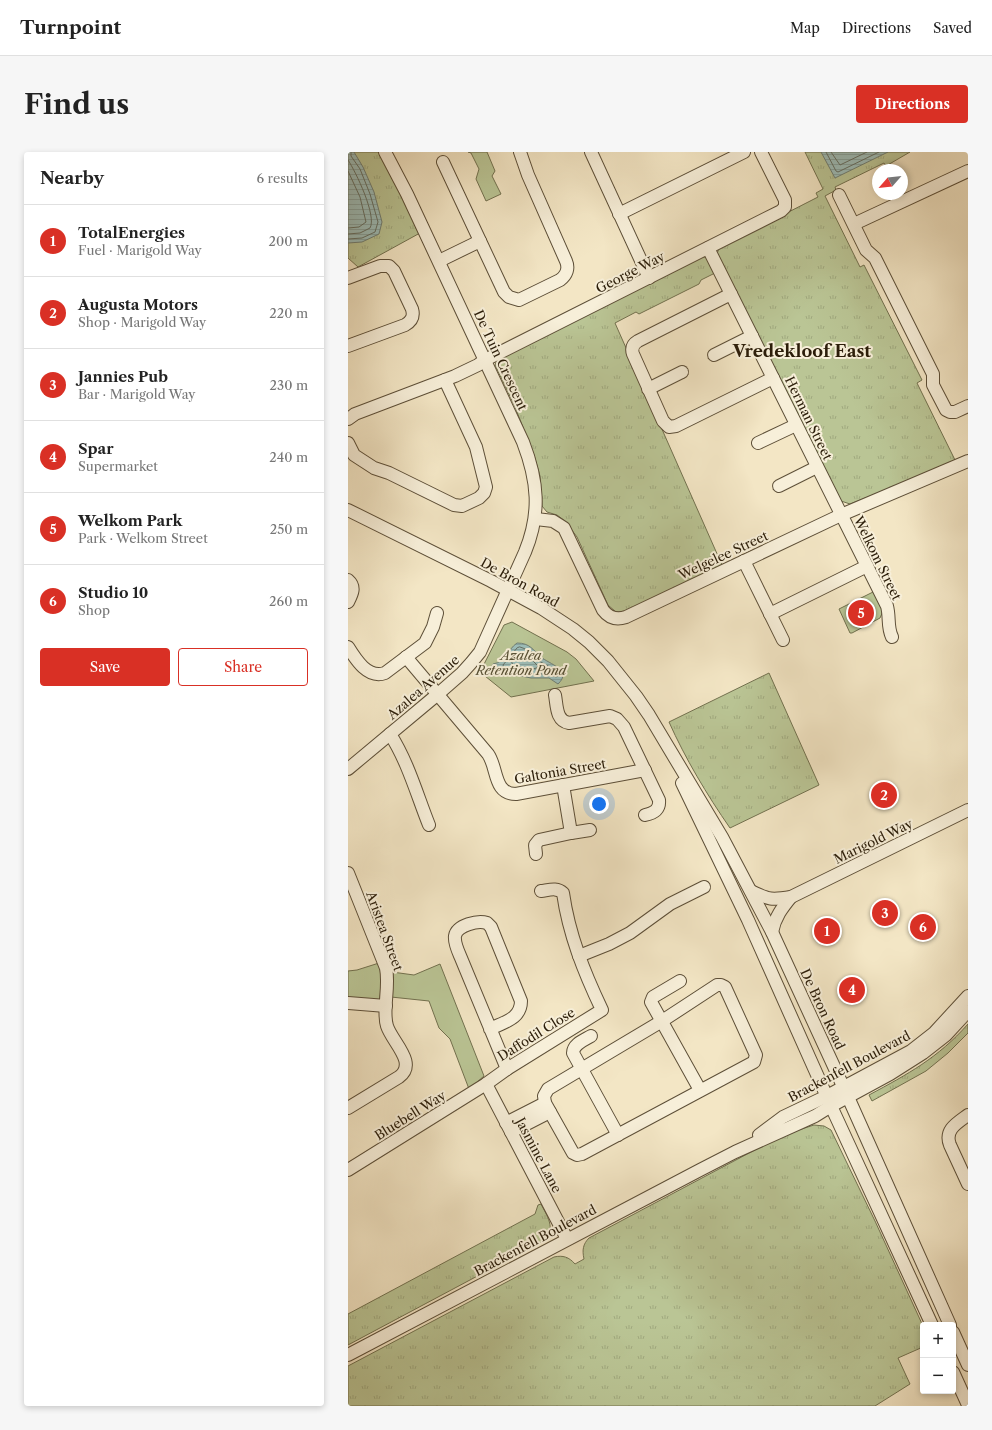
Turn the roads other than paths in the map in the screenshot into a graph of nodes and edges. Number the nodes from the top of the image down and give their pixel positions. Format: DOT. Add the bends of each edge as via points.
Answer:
graph roads {
  1 [pos="384,152"];
  2 [pos="520,152"];
  3 [pos="591,152"];
  4 [pos="744,152"];
  5 [pos="761,152"];
  6 [pos="443,162"];
  7 [pos="968,171"];
  8 [pos="839,195"];
  9 [pos="619,214"];
  10 [pos="854,224"];
  11 [pos="480,241"];
  12 [pos="708,248"];
  13 [pos="439,261"];
  14 [pos="348,278"];
  15 [pos="649,278"];
  16 [pos="731,294"];
  17 [pos="752,336"];
  18 [pos="348,346"];
  19 [pos="714,356"];
  20 [pos="485,360"];
  21 [pos="682,372"];
  22 [pos="773,378"];
  23 [pos="446,380"];
  24 [pos="648,389"];
  25 [pos="968,406"];
  26 [pos="348,419"];
  27 [pos="796,425"];
  28 [pos="348,443"];
  29 [pos="758,443"];
  30 [pos="968,462"];
  31 [pos="817,467"];
  32 [pos="779,486"];
  33 [pos="348,510"];
  34 [pos="841,515"];
  35 [pos="536,518"];
  36 [pos="744,561"];
  37 [pos="866,566"];
  38 [pos="348,580"];
  39 [pos="508,589"];
  40 [pos="348,602"];
  41 [pos="437,613"];
  42 [pos="770,614"];
  43 [pos="892,637"];
  44 [pos="783,640"];
  45 [pos="348,647"];
  46 [pos="406,657"];
  47 [pos="438,694"];
  48 [pos="555,695"];
  49 [pos="649,715"];
  50 [pos="390,734"];
  51 [pos="348,769"];
  52 [pos="645,770"];
  53 [pos="564,785"];
  54 [pos="968,810"];
  55 [pos="646,815"];
  56 [pos="429,825"];
  57 [pos="590,830"];
  58 [pos="571,834"];
  59 [pos="536,854"];
  60 [pos="348,873"];
  61 [pos="704,887"];
  62 [pos="751,891"];
  63 [pos="541,892"];
  64 [pos="791,897"];
  65 [pos="772,932"];
  66 [pos="579,956"];
  67 [pos="680,980"];
  68 [pos="968,996"];
  69 [pos="348,1003"];
  70 [pos="386,1006"];
  71 [pos="968,1011"];
  72 [pos="662,1021"];
  73 [pos="490,1029"];
  74 [pos="591,1036"];
  75 [pos="507,1068"];
  76 [pos="581,1068"];
  77 [pos="486,1084"];
  78 [pos="700,1090"];
  79 [pos="846,1092"];
  80 [pos="829,1101"];
  81 [pos="548,1107"];
  82 [pos="348,1108"];
  83 [pos="968,1115"];
  84 [pos="509,1128"];
  85 [pos="618,1135"];
  86 [pos="348,1170"];
  87 [pos="968,1184"];
  88 [pos="567,1239"];
  89 [pos="931,1322"];
  90 [pos="949,1322"];
  91 [pos="956,1339"];
  92 [pos="348,1355"];
  93 [pos="968,1365"];
  94 [pos="956,1379"];
  95 [pos="968,1405"];
  1 -- 13 [label="street, De Tuin Crescent"];
  2 -- 11 [label="street" via="566,260 566,273 560,280 523,299 512,299 504,292"];
  3 -- 9 [label="street"];
  4 -- 9 [label="street"];
  5 -- 12 [label="street, George Way" via="785,200 785,207 779,213"];
  6 -- 11 [label="street"];
  7 -- 10 [label="street"];
  8 -- 10 [label="street"];
  9 -- 15 [label="street"];
  10 -- 25 [label="street" via="866,250 875,258 926,361 932,374 933,385 944,408 953,412"];
  11 -- 13 [label="street"];
  12 -- 15 [label="street, George Way"];
  12 -- 16 [label="street, Herman Street"];
  13 -- 20 [label="street, De Tuin Crescent"];
  14 -- 18 [label="street" via="380,266 389,266 394,271 413,315 405,325"];
  15 -- 20 [label="street, George Way"];
  16 -- 17 [label="street, Herman Street"];
  16 -- 24 [label="street" via="634,344 632,352"];
  17 -- 19 [label="street"];
  17 -- 22 [label="street, Herman Street"];
  20 -- 23 [label="street, George Way"];
  20 -- 35 [label="street, De Tuin Crescent" via="529,457 536,495"];
  21 -- 24 [label="street"];
  22 -- 24 [label="street" via="674,427 664,424"];
  22 -- 27 [label="street, Herman Street"];
  23 -- 26 [label="street, George Way" via="355,414"];
  23 -- 28 [label="street" via="476,447 486,486 479,498 462,506 454,505 374,468 354,455"];
  27 -- 29 [label="street"];
  27 -- 31 [label="street, Herman Street"];
  30 -- 34 [label="street, Welgelee Street"];
  31 -- 32 [label="street"];
  31 -- 34 [label="street, Herman Street"];
  33 -- 39 [label="street, De Bron Road"];
  34 -- 36 [label="street, Welgelee Street"];
  34 -- 37 [label="street, Welkom Street"];
  35 -- 36 [label="street, Welgelee Street" via="554,520 564,528 603,610 614,618 626,617"];
  35 -- 39 [label="street, De Tuin Crescent" via="530,539"];
  36 -- 42 [label="street"];
  37 -- 42 [label="street"];
  37 -- 43 [label="street, Welkom Street" via="887,606"];
  38 -- 40 [label="street" via="353,592"];
  39 -- 47 [label="street, Azalea Avenue" via="480,652 462,673"];
  39 -- 49 [label="street, De Bron Road" via="541,608 589,642 617,672"];
  41 -- 46 [label="street" via="428,638 421,647"];
  42 -- 44 [label="street"];
  45 -- 46 [label="street" via="365,669 374,674 385,673"];
  46 -- 47 [label="street, Galtonia Street"];
  47 -- 50 [label="street, Azalea Avenue"];
  47 -- 53 [label="street, Galtonia Street" via="491,758 498,785 504,791 516,794"];
  48 -- 52 [label="street" via="560,718 566,723 606,716 617,719 627,731"];
  49 -- 62 [label="street, De Bron Road"];
  49 -- 80 [label="street, De Bron Road" via="748,920"];
  50 -- 51 [label="street, Azalea Avenue"];
  50 -- 56 [label="street" via="398,746"];
  52 -- 53 [label="street, Galtonia Street"];
  52 -- 55 [label="street" via="659,800 654,812"];
  53 -- 58 [label="street"];
  54 -- 64 [label="street, Marigold Way"];
  57 -- 58 [label="street"];
  58 -- 59 [label="street" via="539,840 535,845"];
  60 -- 70 [label="street, Aristea Street" via="386,968"];
  61 -- 66 [label="street" via="670,904 630,933"];
  62 -- 64 [label="street, Marigold Way" via="774,900"];
  62 -- 65 [label="street, De Bron Road"];
  63 -- 66 [label="street" via="554,889 563,893 567,919"];
  64 -- 65 [label="street, Marigold Way" via="774,920"];
  65 -- 79 [label="street, De Bron Road"];
  66 -- 75 [label="street, Daffodil Close" via="602,1010"];
  67 -- 72 [label="street" via="652,999 652,1005"];
  68 -- 79 [label="street, Brackenfell Boulevard" via="943,1024 917,1047"];
  69 -- 70 [label="street"];
  70 -- 82 [label="street, Aristea Street" via="387,1028 403,1055 406,1068 403,1074"];
  71 -- 79 [label="street, Brackenfell Boulevard" via="924,1054 890,1074"];
  72 -- 76 [label="street"];
  72 -- 78 [label="street"];
  72 -- 78 [label="street" via="717,986 725,987 756,1059"];
  73 -- 73 [label="street" via="455,941 457,932 476,922 487,923 491,927 521,1001 521,1008 515,1016"];
  73 -- 75 [label="street"];
  74 -- 76 [label="street" via="573,1049"];
  75 -- 77 [label="street, Daffodil Close"];
  76 -- 81 [label="street" via="548,1089 544,1096"];
  76 -- 85 [label="street"];
  77 -- 84 [label="street, Jasmine Lane"];
  77 -- 86 [label="street, Bluebell Way"];
  78 -- 85 [label="street"];
  79 -- 80 [label="street, Brackenfell Boulevard"];
  79 -- 90 [label="street, De Bron Road"];
  80 -- 88 [label="street, Brackenfell Boulevard" via="815,1116 735,1152"];
  80 -- 89 [label="street, De Bron Road"];
  81 -- 84 [label="street"];
  81 -- 85 [label="street" via="570,1150 577,1155"];
  83 -- 87 [label="street" via="952,1128 948,1139"];
  84 -- 88 [label="street, Jasmine Lane"];
  88 -- 92 [label="street, Brackenfell Boulevard"];
  91 -- 93 [label="street"];
  94 -- 95 [label="street"];
}
